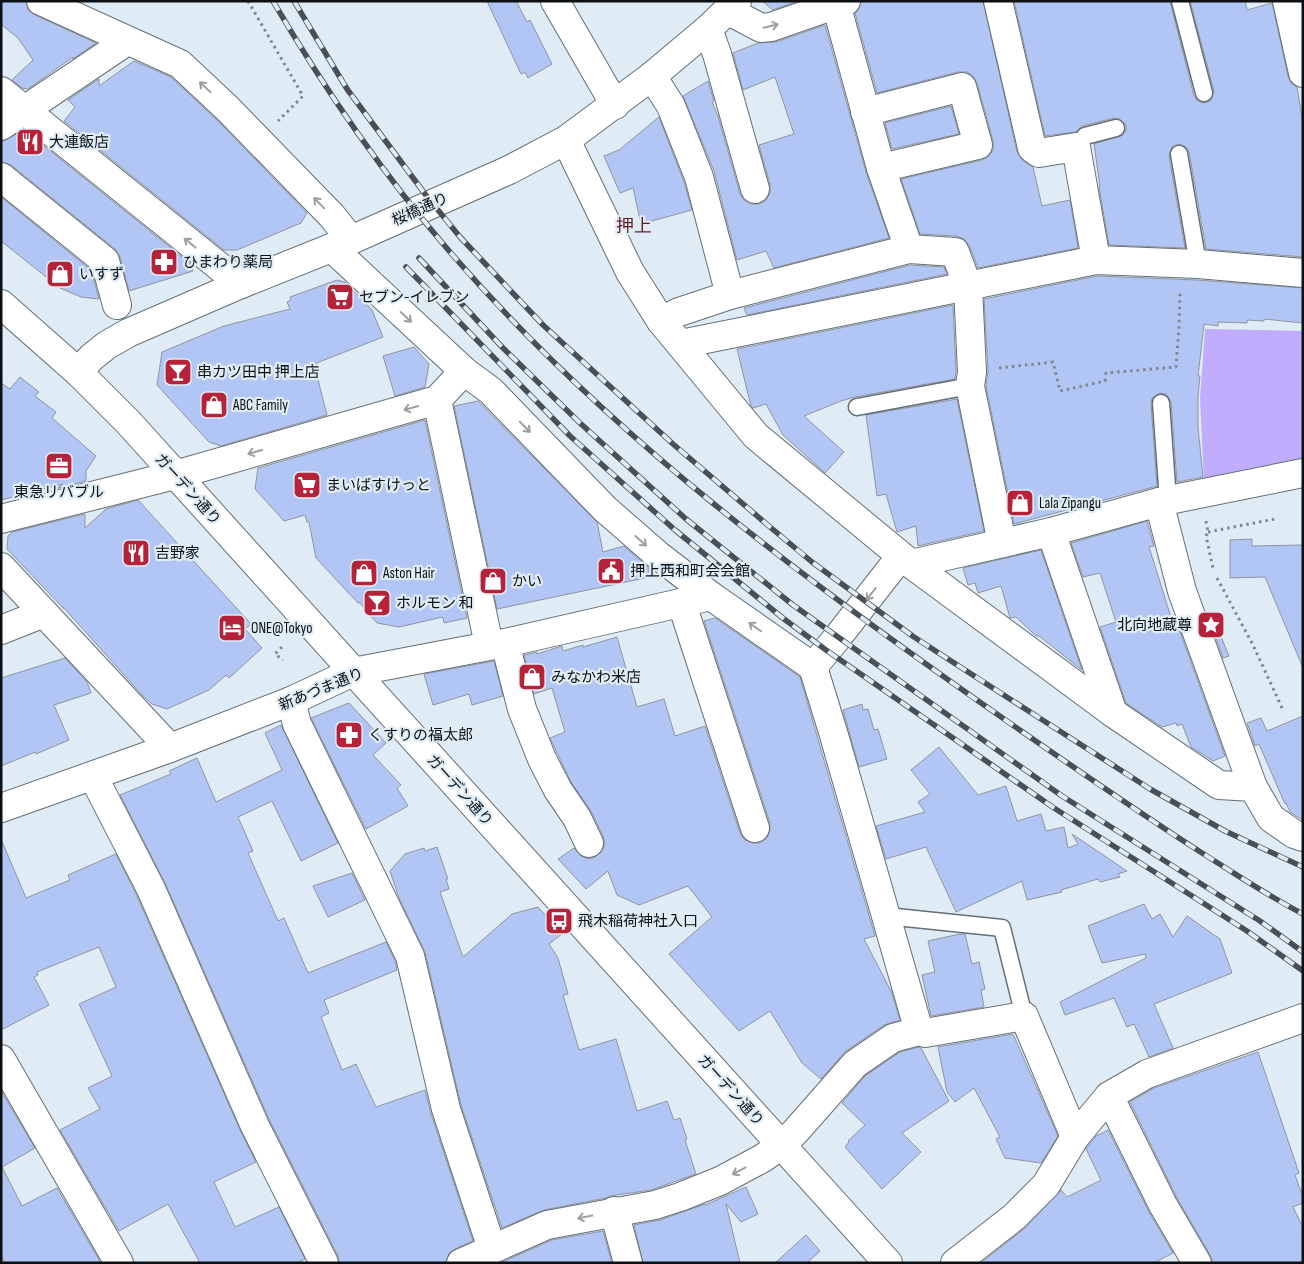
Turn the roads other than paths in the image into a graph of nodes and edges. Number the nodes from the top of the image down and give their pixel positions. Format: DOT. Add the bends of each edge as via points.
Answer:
graph roads {
  1 [pos="41,1"];
  2 [pos="555,1"];
  3 [pos="998,1"];
  4 [pos="1180,1"];
  5 [pos="1287,1"];
  6 [pos="841,3"];
  7 [pos="724,13"];
  8 [pos="127,41"];
  9 [pos="1303,73"];
  10 [pos="652,76"];
  11 [pos="1,91"];
  12 [pos="1204,93"];
  13 [pos="615,105"];
  14 [pos="24,110"];
  15 [pos="866,112"];
  16 [pos="1,126"];
  17 [pos="1116,128"];
  18 [pos="566,140"];
  19 [pos="1076,146"];
  20 [pos="1179,154"];
  21 [pos="881,168"];
  22 [pos="1,177"];
  23 [pos="755,189"];
  24 [pos="342,244"];
  25 [pos="909,249"];
  26 [pos="1096,260"];
  27 [pos="1189,263"];
  28 [pos="1303,273"];
  29 [pos="241,284"];
  30 [pos="968,287"];
  31 [pos="730,294"];
  32 [pos="117,305"];
  33 [pos="3,310"];
  34 [pos="662,321"];
  35 [pos="681,344"];
  36 [pos="464,371"];
  37 [pos="78,372"];
  38 [pos="971,379"];
  39 [pos="437,400"];
  40 [pos="1161,404"];
  41 [pos="857,407"];
  42 [pos="1303,473"];
  43 [pos="176,475"];
  44 [pos="1164,501"];
  45 [pos="1,520"];
  46 [pos="1051,532"];
  47 [pos="1002,543"];
  48 [pos="906,560"];
  49 [pos="1,567"];
  50 [pos="711,596"];
  51 [pos="682,604"];
  52 [pos="44,613"];
  53 [pos="1,630"];
  54 [pos="497,644"];
  55 [pos="813,667"];
  56 [pos="353,672"];
  57 [pos="291,701"];
  58 [pos="1113,713"];
  59 [pos="170,748"];
  60 [pos="93,776"];
  61 [pos="1253,787"];
  62 [pos="1,808"];
  63 [pos="755,828"];
  64 [pos="1303,836"];
  65 [pos="589,843"];
  66 [pos="886,916"];
  67 [pos="1024,1016"];
  68 [pos="1303,1018"];
  69 [pos="919,1031"];
  70 [pos="1,1059"];
  71 [pos="1109,1096"];
  72 [pos="1075,1137"];
  73 [pos="781,1145"];
  74 [pos="614,1211"];
  75 [pos="492,1249"];
  76 [pos="119,1263"];
  77 [pos="324,1263"];
  78 [pos="461,1263"];
  79 [pos="628,1263"];
  80 [pos="888,1263"];
  81 [pos="955,1263"];
  82 [pos="1197,1263"];
  1 -- 8 [label="street"];
  2 -- 13 [label="street"];
  3 -- 19 [label="street" via="1032,148 1039,153"];
  4 -- 12 [label="lane"];
  5 -- 9 [label="street"];
  7 -- 6 [label="street, one-way" via="761,28"];
  6 -- 15 [label="street"];
  7 -- 10 [label="street, 桜橋通り"];
  7 -- 23 [label="street" via="717,54"];
  8 -- 14 [label="street"];
  24 -- 8 [label="street, one-way" via="332,216 228,109 180,64"];
  10 -- 13 [label="street, 桜橋通り"];
  10 -- 31 [label="street" via="671,106 699,177"];
  11 -- 14 [label="street"];
  13 -- 18 [label="street, 桜橋通り"];
  14 -- 16 [label="street"];
  29 -- 14 [label="street, one-way"];
  15 -- 21 [label="street"];
  15 -- 21 [label="street" via="962,88 978,145"];
  17 -- 19 [label="lane" via="1085,136"];
  18 -- 24 [label="street, 桜橋通り" via="509,170"];
  18 -- 34 [label="street" via="630,272"];
  19 -- 26 [label="street"];
  20 -- 27 [label="lane"];
  21 -- 25 [label="street"];
  22 -- 32 [label="street" via="105,261"];
  24 -- 29 [label="street, 桜橋通り"];
  24 -- 36 [label="street, one-way"];
  25 -- 30 [label="street" via="955,252"];
  25 -- 31 [label="street"];
  26 -- 27 [label="street"];
  26 -- 30 [label="street"];
  27 -- 28 [label="street"];
  29 -- 37 [label="street, 桜橋通り" via="128,333 107,345"];
  30 -- 35 [label="street"];
  30 -- 38 [label="street"];
  31 -- 34 [label="street"];
  33 -- 37 [label="street, ガーデン通り"];
  34 -- 35 [label="street"];
  35 -- 48 [label="street" via="756,436"];
  36 -- 39 [label="street"];
  36 -- 50 [label="street, one-way" via="491,391 606,509"];
  37 -- 43 [label="street, ガーデン通り"];
  38 -- 41 [label="lane"];
  38 -- 47 [label="street"];
  39 -- 43 [label="street, one-way"];
  39 -- 54 [label="street"];
  40 -- 44 [label="lane"];
  42 -- 44 [label="street"];
  43 -- 45 [label="street"];
  43 -- 56 [label="street, ガーデン通り"];
  44 -- 46 [label="street"];
  44 -- 61 [label="street" via="1182,591"];
  46 -- 47 [label="street"];
  46 -- 58 [label="street"];
  47 -- 48 [label="street"];
  48 -- 55 [label="street, one-way"];
  48 -- 58 [label="street"];
  49 -- 52 [label="street"];
  50 -- 51 [label="street, 新あづま通り"];
  55 -- 50 [label="street, one-way"];
  51 -- 54 [label="street, 新あづま通り"];
  51 -- 63 [label="street"];
  52 -- 53 [label="street"];
  52 -- 59 [label="street"];
  54 -- 56 [label="street, 新あづま通り"];
  54 -- 65 [label="street" via="542,760"];
  55 -- 66 [label="street"];
  56 -- 57 [label="street, 新あづま通り"];
  56 -- 73 [label="street, ガーデン通り"];
  57 -- 59 [label="street, 新あづま通り"];
  57 -- 75 [label="street" via="297,724 410,956 446,1109"];
  58 -- 61 [label="street" via="1219,785"];
  59 -- 60 [label="street, 新あづま通り"];
  60 -- 62 [label="street, 新あづま通り"];
  60 -- 77 [label="street" via="151,889 255,1126"];
  61 -- 64 [label="street" via="1271,818 1294,834"];
  66 -- 67 [label="lane" via="1002,928"];
  66 -- 69 [label="street"];
  67 -- 69 [label="street" via="925,1033"];
  67 -- 72 [label="street"];
  68 -- 71 [label="street" via="1147,1074"];
  69 -- 73 [label="street" via="893,1038 855,1064"];
  70 -- 76 [label="street"];
  71 -- 72 [label="street"];
  71 -- 82 [label="street" via="1163,1205"];
  72 -- 81 [label="street" via="1046,1185 1014,1217"];
  73 -- 74 [label="street, one-way" via="720,1181 680,1198"];
  73 -- 80 [label="street, ガーデン通り"];
  74 -- 75 [label="street, one-way" via="547,1225"];
  74 -- 79 [label="street"];
  75 -- 78 [label="street"];
}
